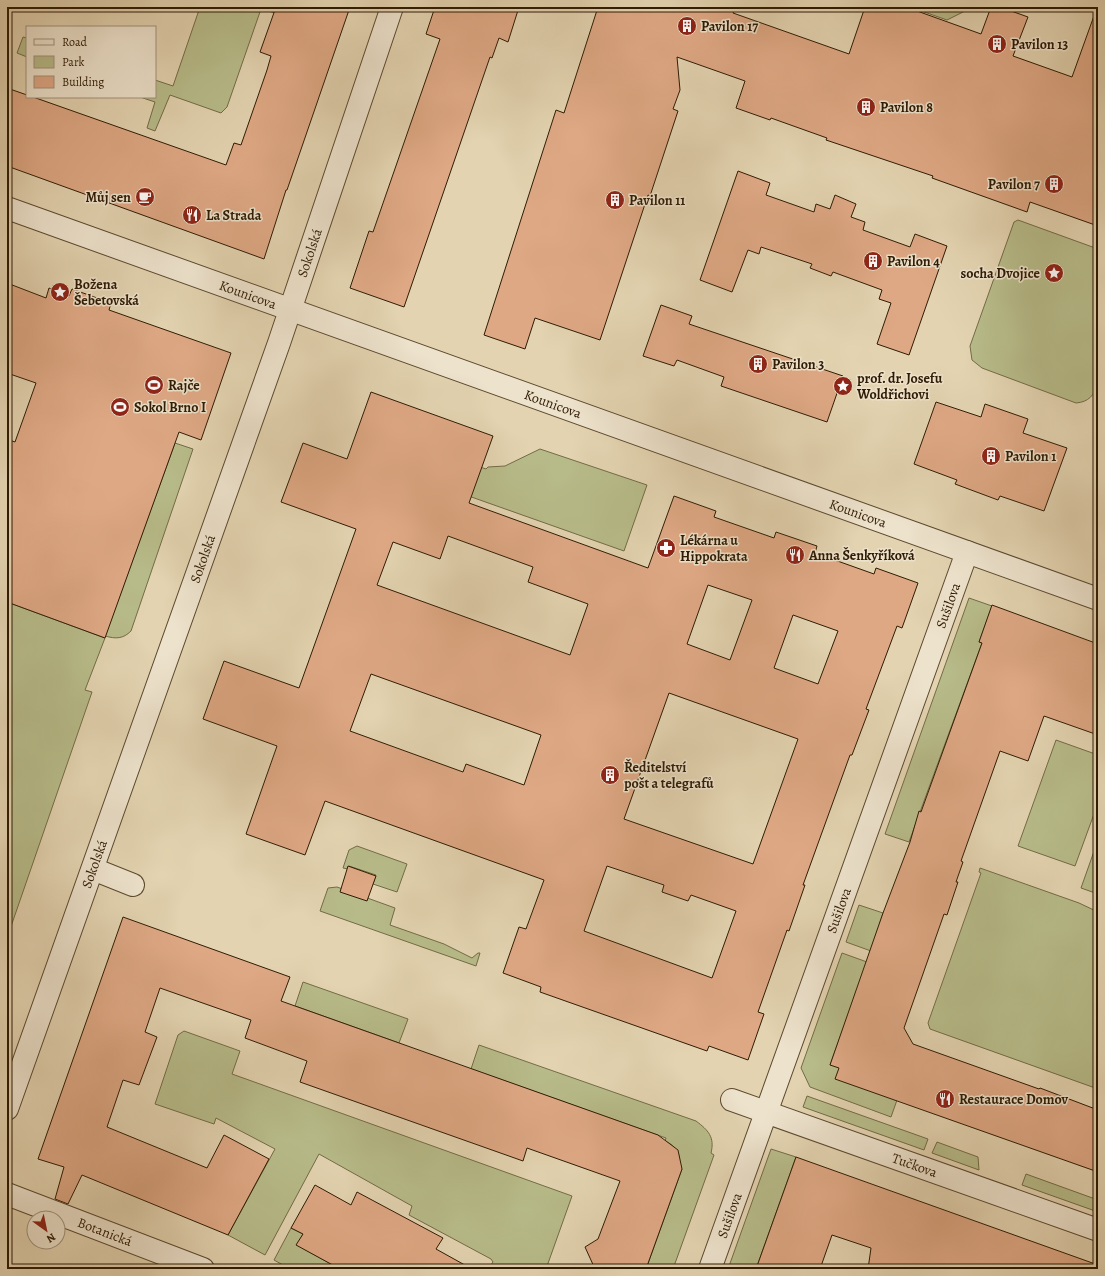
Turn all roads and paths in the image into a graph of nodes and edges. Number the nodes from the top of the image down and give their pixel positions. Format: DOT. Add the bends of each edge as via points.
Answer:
graph roads {
  1 [pos="392,7"];
  2 [pos="7,208"];
  3 [pos="290,310"];
  4 [pos="967,552"];
  5 [pos="1098,599"];
  6 [pos="93,869"];
  7 [pos="133,885"];
  8 [pos="732,1100"];
  9 [pos="7,1109"];
  10 [pos="766,1113"];
  11 [pos="7,1194"];
  12 [pos="1098,1230"];
  13 [pos="203,1269"];
  14 [pos="710,1269"];
  1 -- 3 [label="street, Sokolská"];
  2 -- 3 [label="street, Kounicova"];
  3 -- 4 [label="street, Kounicova"];
  3 -- 6 [label="street, Sokolská"];
  4 -- 5 [label="street, Kounicova"];
  4 -- 10 [label="street, Sušilova"];
  6 -- 7 [label="street"];
  6 -- 9 [label="street, Sokolská"];
  8 -- 10 [label="street, Tučkova"];
  10 -- 12 [label="street, Tučkova"];
  10 -- 14 [label="street, Sušilova"];
  11 -- 13 [label="street, Botanická"];
}
